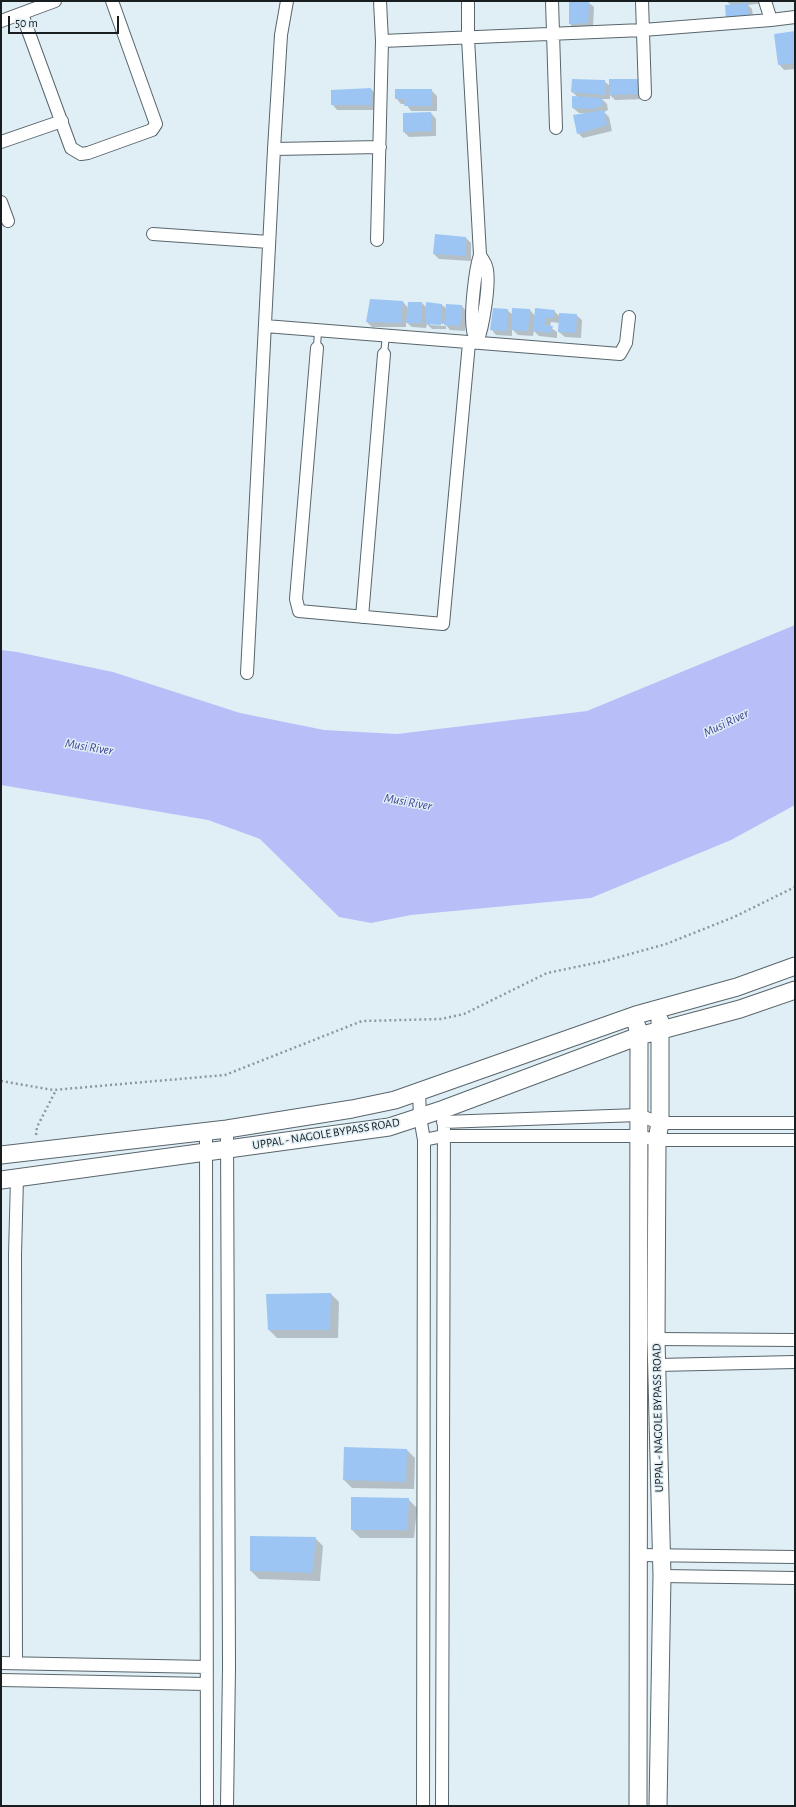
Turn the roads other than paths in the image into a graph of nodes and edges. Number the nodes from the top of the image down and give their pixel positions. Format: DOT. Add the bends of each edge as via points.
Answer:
graph roads {
  1 [pos="55,1"];
  2 [pos="112,1"];
  3 [pos="287,1"];
  4 [pos="380,1"];
  5 [pos="468,1"];
  6 [pos="552,1"];
  7 [pos="642,1"];
  8 [pos="765,1"];
  9 [pos="22,14"];
  10 [pos="795,17"];
  11 [pos="771,20"];
  12 [pos="1,21"];
  13 [pos="643,30"];
  14 [pos="554,34"];
  15 [pos="468,38"];
  16 [pos="382,41"];
  17 [pos="645,94"];
  18 [pos="62,121"];
  19 [pos="556,128"];
  20 [pos="1,142"];
  21 [pos="380,147"];
  22 [pos="274,149"];
  23 [pos="1,202"];
  24 [pos="8,221"];
  25 [pos="154,234"];
  26 [pos="377,240"];
  27 [pos="269,242"];
  28 [pos="629,317"];
  29 [pos="265,326"];
  30 [pos="318,330"];
  31 [pos="386,335"];
  32 [pos="473,343"];
  33 [pos="317,348"];
  34 [pos="384,354"];
  35 [pos="362,617"];
  36 [pos="247,673"];
  37 [pos="795,966"];
  38 [pos="795,990"];
  39 [pos="660,1009"];
  40 [pos="636,1015"];
  41 [pos="660,1030"];
  42 [pos="639,1036"];
  43 [pos="419,1092"];
  44 [pos="444,1116"];
  45 [pos="638,1116"];
  46 [pos="420,1117"];
  47 [pos="660,1123"];
  48 [pos="795,1123"];
  49 [pos="226,1129"];
  50 [pos="206,1130"];
  51 [pos="443,1136"];
  52 [pos="638,1136"];
  53 [pos="424,1140"];
  54 [pos="657,1140"];
  55 [pos="795,1140"];
  56 [pos="228,1150"];
  57 [pos="207,1153"];
  58 [pos="1,1155"];
  59 [pos="424,1158"];
  60 [pos="9,1179"];
  61 [pos="442,1187"];
  62 [pos="656,1339"];
  63 [pos="795,1340"];
  64 [pos="795,1362"];
  65 [pos="657,1365"];
  66 [pos="639,1555"];
  67 [pos="661,1556"];
  68 [pos="795,1557"];
  69 [pos="662,1576"];
  70 [pos="795,1578"];
  71 [pos="1,1663"];
  72 [pos="16,1663"];
  73 [pos="207,1667"];
  74 [pos="1,1680"];
  75 [pos="207,1684"];
  76 [pos="207,1806"];
  77 [pos="227,1806"];
  78 [pos="423,1806"];
  79 [pos="442,1806"];
  80 [pos="638,1806"];
  81 [pos="658,1806"];
  1 -- 9 [label="street"];
  2 -- 18 [label="street" via="156,119 155,127 81,154 72,148"];
  3 -- 22 [label="street" via="281,35"];
  4 -- 16 [label="street"];
  5 -- 15 [label="street"];
  6 -- 14 [label="street"];
  7 -- 13 [label="street"];
  8 -- 11 [label="street"];
  9 -- 12 [label="street"];
  9 -- 18 [label="street"];
  10 -- 11 [label="street"];
  11 -- 13 [label="street"];
  13 -- 14 [label="street"];
  13 -- 17 [label="street"];
  14 -- 15 [label="street"];
  14 -- 19 [label="street"];
  15 -- 16 [label="street"];
  15 -- 32 [label="street" via="480,255 476,267"];
  16 -- 21 [label="street"];
  18 -- 20 [label="street"];
  21 -- 22 [label="street"];
  21 -- 26 [label="street"];
  22 -- 27 [label="street"];
  23 -- 24 [label="street"];
  25 -- 27 [label="street"];
  27 -- 29 [label="street"];
  28 -- 32 [label="street" via="626,343 620,354"];
  29 -- 30 [label="street"];
  29 -- 36 [label="street"];
  30 -- 31 [label="street"];
  30 -- 33 [label="lane"];
  31 -- 32 [label="street"];
  31 -- 34 [label="lane"];
  32 -- 35 [label="street" via="443,624"];
  33 -- 35 [label="street" via="296,599 299,611"];
  34 -- 35 [label="street"];
  37 -- 39 [label="street, UPPAL - NAGOLE BYPASS ROAD" via="737,987"];
  38 -- 41 [label="street, UPPAL - NAGOLE BYPASS ROAD" via="740,1009"];
  39 -- 40 [label="street, UPPAL - NAGOLE BYPASS ROAD"];
  39 -- 41 [label="street, UPPAL - NAGOLE BYPASS ROAD"];
  40 -- 42 [label="street, UPPAL - NAGOLE BYPASS ROAD"];
  40 -- 43 [label="street, UPPAL - NAGOLE BYPASS ROAD"];
  41 -- 42 [label="street, UPPAL - NAGOLE BYPASS ROAD"];
  41 -- 47 [label="street, UPPAL - NAGOLE BYPASS ROAD"];
  42 -- 44 [label="street, UPPAL - NAGOLE BYPASS ROAD"];
  42 -- 45 [label="street, UPPAL - NAGOLE BYPASS ROAD"];
  43 -- 46 [label="street"];
  43 -- 49 [label="street, UPPAL - NAGOLE BYPASS ROAD" via="352,1109"];
  44 -- 45 [label="street"];
  44 -- 46 [label="street, UPPAL - NAGOLE BYPASS ROAD"];
  44 -- 51 [label="street"];
  45 -- 47 [label="street"];
  45 -- 52 [label="street, UPPAL - NAGOLE BYPASS ROAD"];
  46 -- 53 [label="street"];
  46 -- 56 [label="street, UPPAL - NAGOLE BYPASS ROAD" via="388,1127"];
  47 -- 48 [label="street"];
  47 -- 54 [label="street, UPPAL - NAGOLE BYPASS ROAD"];
  49 -- 50 [label="street, UPPAL - NAGOLE BYPASS ROAD"];
  49 -- 56 [label="street"];
  50 -- 57 [label="street"];
  50 -- 58 [label="street, UPPAL - NAGOLE BYPASS ROAD"];
  51 -- 52 [label="street"];
  51 -- 53 [label="street"];
  51 -- 61 [label="street"];
  52 -- 54 [label="street"];
  52 -- 66 [label="street, UPPAL - NAGOLE BYPASS ROAD"];
  53 -- 59 [label="street"];
  54 -- 55 [label="street"];
  54 -- 62 [label="street, UPPAL - NAGOLE BYPASS ROAD"];
  56 -- 57 [label="street, UPPAL - NAGOLE BYPASS ROAD"];
  56 -- 77 [label="street"];
  57 -- 60 [label="street, UPPAL - NAGOLE BYPASS ROAD"];
  57 -- 73 [label="street"];
  59 -- 61 [label="street"];
  59 -- 78 [label="street"];
  60 -- 72 [label="street" via="14,1255"];
  61 -- 79 [label="street"];
  62 -- 63 [label="street"];
  62 -- 65 [label="street, UPPAL - NAGOLE BYPASS ROAD"];
  64 -- 65 [label="street"];
  65 -- 67 [label="street, UPPAL - NAGOLE BYPASS ROAD"];
  66 -- 67 [label="street"];
  66 -- 80 [label="street, UPPAL - NAGOLE BYPASS ROAD"];
  67 -- 68 [label="street"];
  67 -- 69 [label="street, UPPAL - NAGOLE BYPASS ROAD"];
  69 -- 70 [label="street"];
  69 -- 81 [label="street, UPPAL - NAGOLE BYPASS ROAD"];
  71 -- 72 [label="street"];
  72 -- 73 [label="street"];
  73 -- 75 [label="street"];
  74 -- 75 [label="street"];
  75 -- 76 [label="street"];
}
